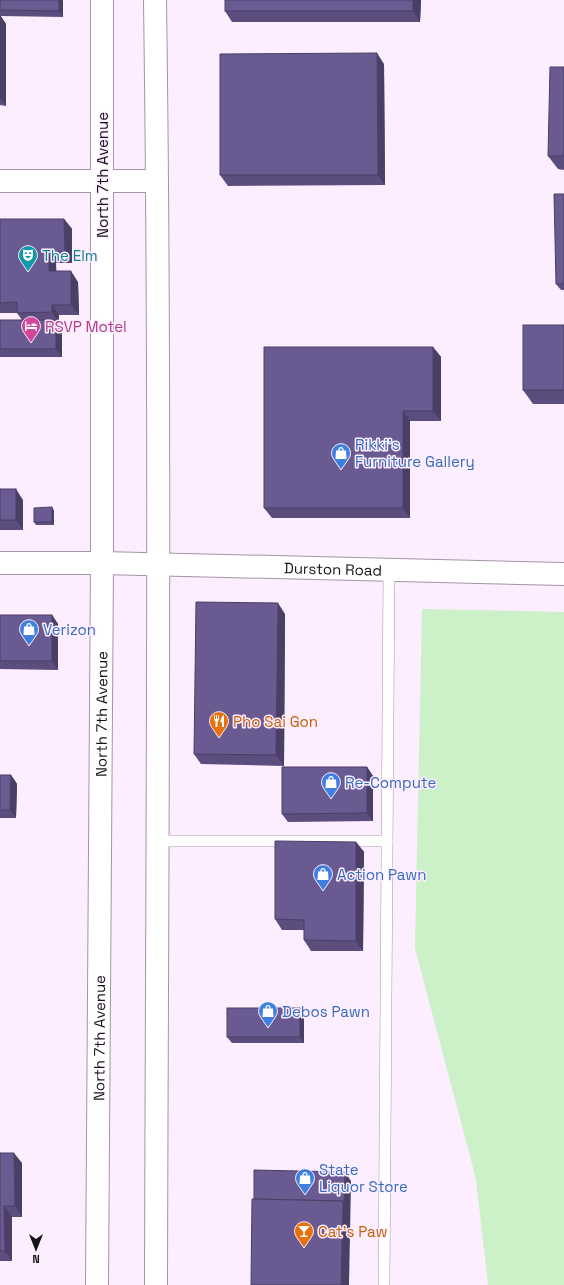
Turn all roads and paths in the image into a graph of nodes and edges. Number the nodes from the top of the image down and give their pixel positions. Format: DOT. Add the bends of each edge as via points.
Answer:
graph roads {
  1 [pos="102,0"];
  2 [pos="155,0"];
  3 [pos="0,181"];
  4 [pos="101,181"];
  5 [pos="157,181"];
  6 [pos="0,563"];
  7 [pos="102,563"];
  8 [pos="158,565"];
  9 [pos="389,570"];
  10 [pos="564,574"];
  11 [pos="157,841"];
  12 [pos="387,841"];
  13 [pos="97,1285"];
  14 [pos="156,1285"];
  15 [pos="384,1285"];
  1 -- 4 [label="main road, North 7th Avenue"];
  2 -- 5 [label="main road"];
  3 -- 4 [label="main road"];
  4 -- 5 [label="main road"];
  4 -- 7 [label="main road, North 7th Avenue"];
  5 -- 8 [label="main road"];
  6 -- 7 [label="main road, Durston Road"];
  7 -- 8 [label="main road, Durston Road"];
  7 -- 13 [label="main road, North 7th Avenue"];
  8 -- 9 [label="main road, Durston Road"];
  8 -- 11 [label="main road"];
  9 -- 10 [label="main road, Durston Road"];
  9 -- 12 [label="lane"];
  11 -- 12 [label="lane"];
  11 -- 14 [label="main road"];
  12 -- 15 [label="lane"];
}
